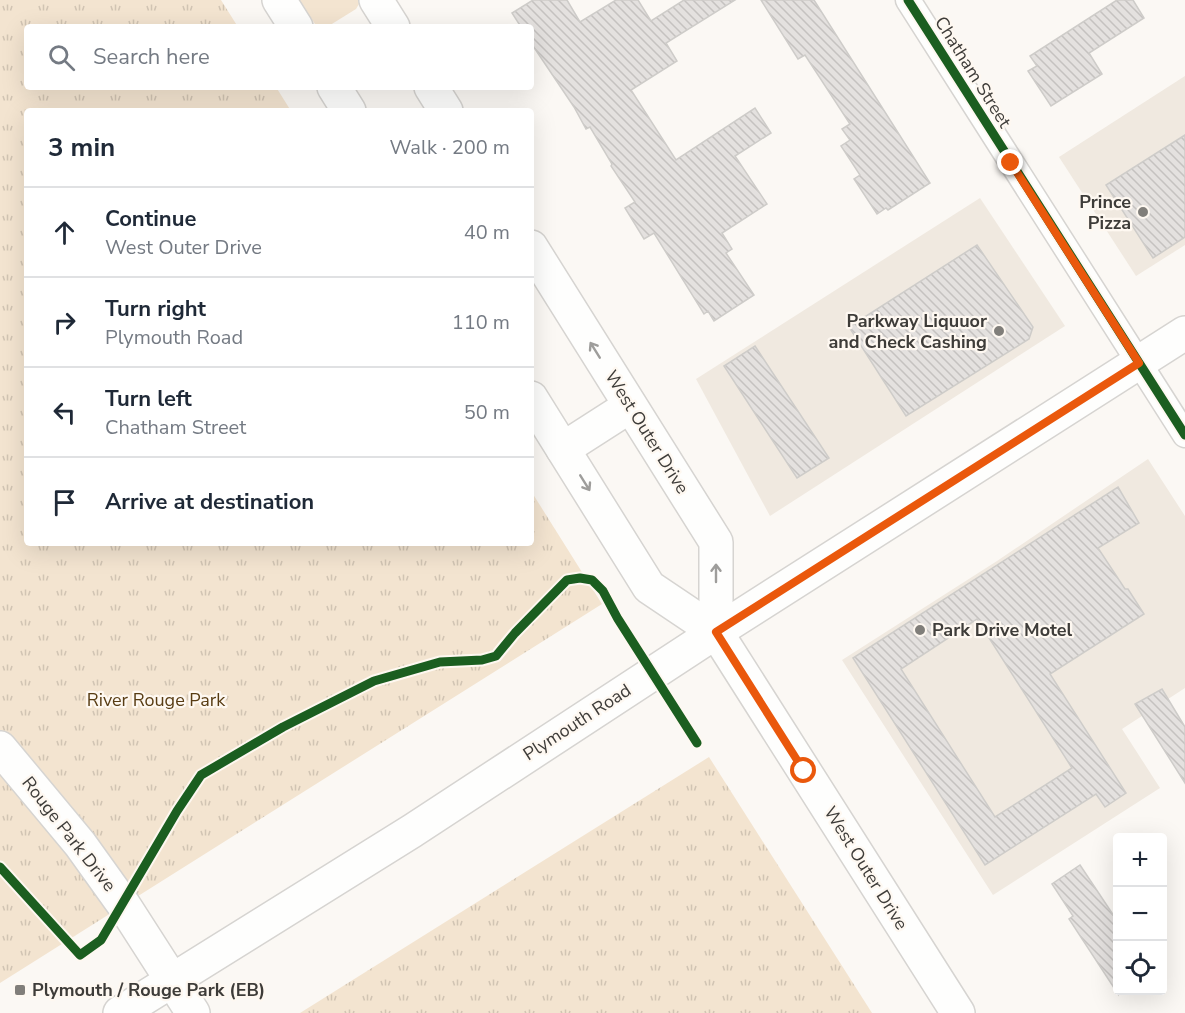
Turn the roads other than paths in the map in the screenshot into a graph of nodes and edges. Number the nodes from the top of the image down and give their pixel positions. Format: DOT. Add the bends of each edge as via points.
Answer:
graph roads {
  1 [pos="279,0"];
  2 [pos="908,0"];
  3 [pos="294,24"];
  4 [pos="336,90"];
  5 [pos="433,90"];
  6 [pos="347,108"];
  7 [pos="444,108"];
  8 [pos="534,252"];
  9 [pos="1185,333"];
  10 [pos="1139,363"];
  11 [pos="534,403"];
  12 [pos="630,406"];
  13 [pos="1185,435"];
  14 [pos="563,449"];
  15 [pos="716,632"];
  16 [pos="0,748"];
  17 [pos="173,980"];
  18 [pos="120,1013"];
  19 [pos="193,1013"];
  20 [pos="958,1013"];
  1 -- 3 [label="main road"];
  2 -- 10 [label="street, Chatham Street"];
  4 -- 6 [label="main road"];
  5 -- 7 [label="main road"];
  12 -- 8 [label="main road, West Outer Drive, one-way"];
  9 -- 10 [label="main road, Plymouth Road"];
  10 -- 13 [label="street, Chatham Street"];
  10 -- 15 [label="main road, Plymouth Road"];
  11 -- 14 [label="main road, West Outer Drive"];
  12 -- 14 [label="main road"];
  15 -- 12 [label="main road, West Outer Drive, one-way" via="716,542"];
  14 -- 15 [label="main road, West Outer Drive, one-way" via="649,587"];
  15 -- 17 [label="main road, Plymouth Road" via="412,831"];
  15 -- 20 [label="main road, West Outer Drive"];
  16 -- 17 [label="main road, Rouge Park Drive" via="80,844"];
  17 -- 18 [label="main road, Plymouth Road"];
  17 -- 19 [label="main road, Rouge Park Drive"];
}
